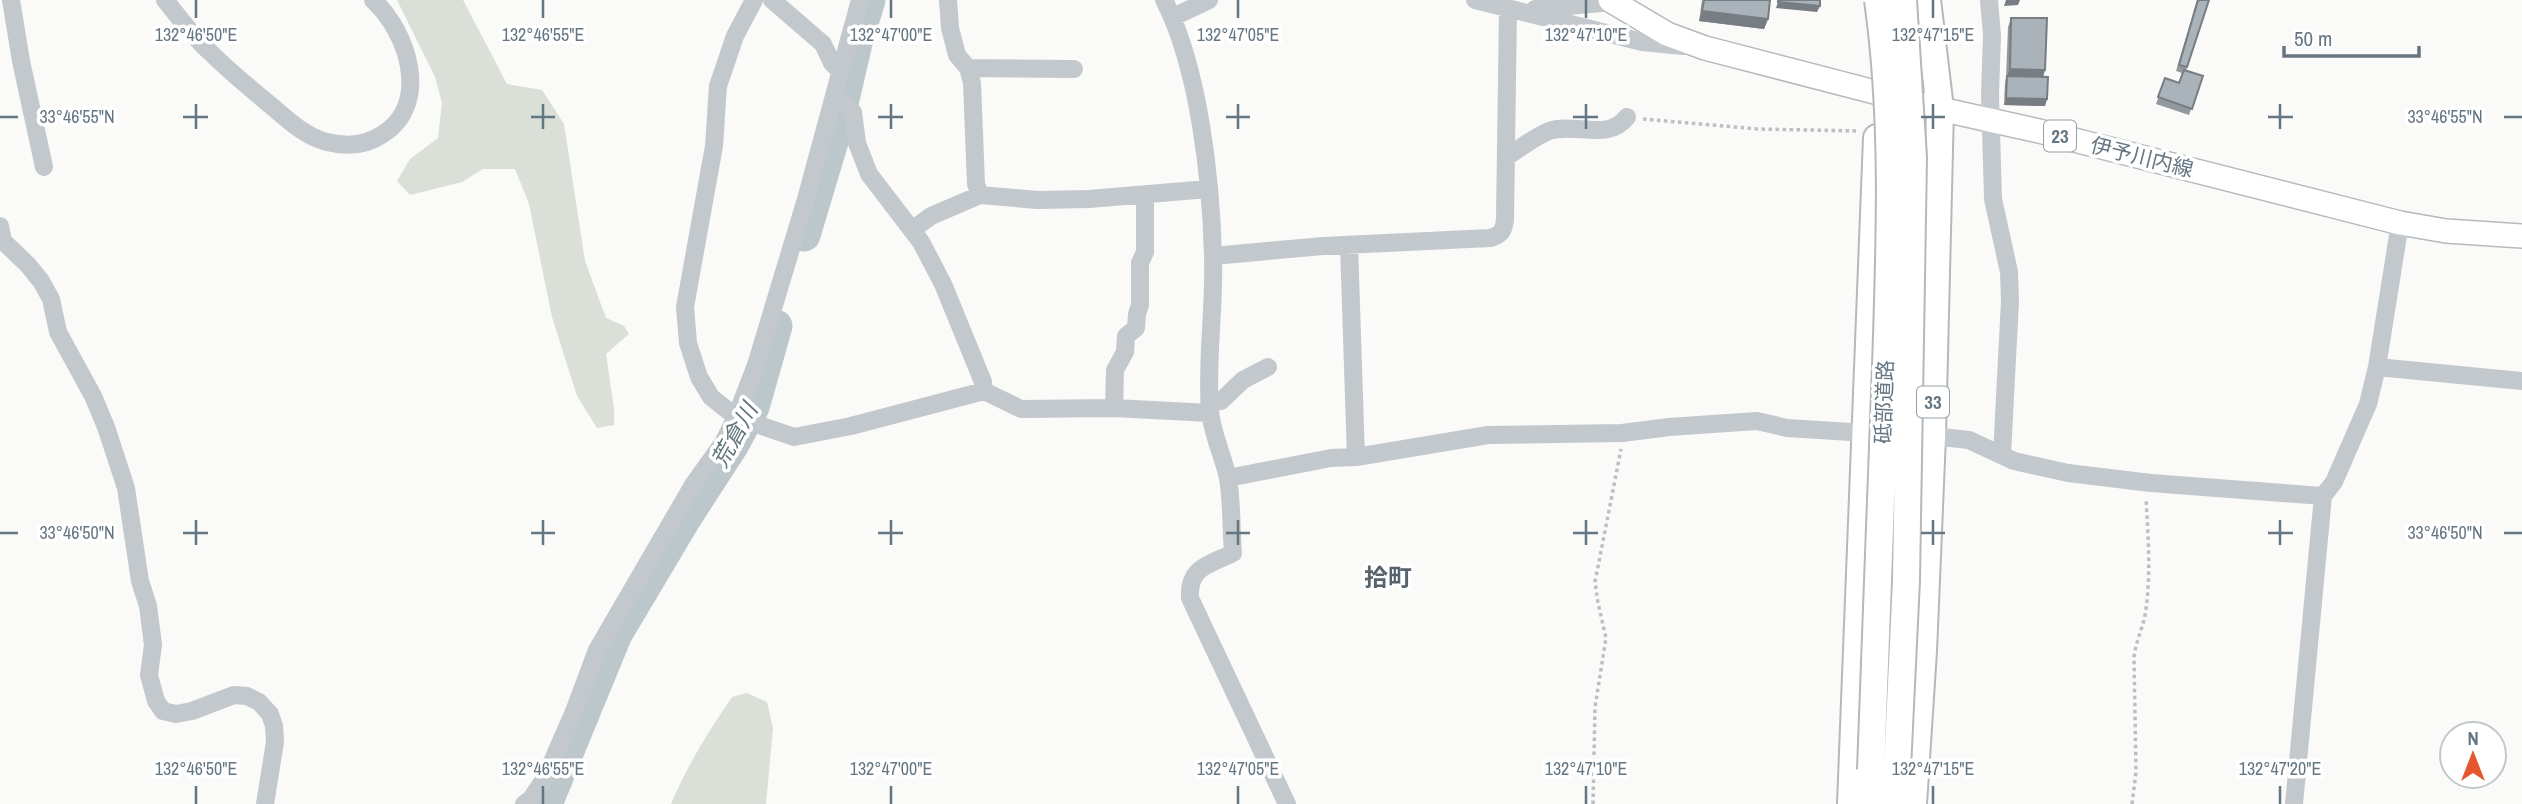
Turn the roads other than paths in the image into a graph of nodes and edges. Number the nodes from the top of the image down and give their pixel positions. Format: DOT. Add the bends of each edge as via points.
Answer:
graph roads {
  1 [pos="11,0"];
  2 [pos="164,0"];
  3 [pos="373,0"];
  4 [pos="754,0"];
  5 [pos="772,0"];
  6 [pos="860,0"];
  7 [pos="948,0"];
  8 [pos="1164,0"];
  9 [pos="1209,0"];
  10 [pos="1475,0"];
  11 [pos="1866,0"];
  12 [pos="1878,0"];
  13 [pos="1903,0"];
  14 [pos="1927,0"];
  15 [pos="1989,0"];
  16 [pos="1611,1"];
  17 [pos="1512,6"];
  18 [pos="1173,17"];
  19 [pos="1705,48"];
  20 [pos="968,68"];
  21 [pos="1074,69"];
  22 [pos="841,72"];
  23 [pos="1875,92"];
  24 [pos="835,95"];
  25 [pos="1940,109"];
  26 [pos="1627,117"];
  27 [pos="1991,120"];
  28 [pos="1506,157"];
  29 [pos="44,167"];
  30 [pos="1208,189"];
  31 [pos="1145,194"];
  32 [pos="980,195"];
  33 [pos="2400,223"];
  34 [pos="0,226"];
  35 [pos="912,230"];
  36 [pos="2522,236"];
  37 [pos="1349,245"];
  38 [pos="1213,256"];
  39 [pos="2377,367"];
  40 [pos="1268,368"];
  41 [pos="2522,382"];
  42 [pos="984,391"];
  43 [pos="1114,408"];
  44 [pos="1210,408"];
  45 [pos="736,418"];
  46 [pos="1867,433"];
  47 [pos="1932,436"];
  48 [pos="2002,455"];
  49 [pos="1356,457"];
  50 [pos="1227,478"];
  51 [pos="2323,496"];
  52 [pos="264,804"];
  53 [pos="524,804"];
  54 [pos="1287,804"];
  55 [pos="1851,804"];
  56 [pos="1870,804"];
  57 [pos="1895,804"];
  58 [pos="1913,804"];
  59 [pos="2294,804"];
  1 -- 29 [label="street"];
  2 -- 3 [label="street" via="208,51 300,130 344,145 371,142 390,130 406,110 409,64 400,35"];
  4 -- 45 [label="street" via="735,36 718,86 712,158 685,307 685,333 699,377 711,397"];
  5 -- 22 [label="street" via="823,44"];
  6 -- 22 [label="street"];
  7 -- 20 [label="street" via="957,55"];
  8 -- 18 [label="street"];
  9 -- 18 [label="street"];
  10 -- 17 [label="street"];
  11 -- 23 [label="highway"];
  12 -- 56 [label="highway, 砥部道路, bridge" via="1888,139 1888,283"];
  13 -- 57 [label="highway, 砥部道路 / 33, bridge" via="1913,171 1906,580"];
  14 -- 25 [label="highway, 33"];
  15 -- 27 [label="street"];
  16 -- 17 [label="street"];
  16 -- 19 [label="main road, 伊予川内線 / 23" via="1667,34"];
  17 -- 19 [label="street" via="1642,42"];
  17 -- 28 [label="street"];
  18 -- 30 [label="street" via="1196,99"];
  19 -- 23 [label="main road, 伊予川内線 / 23"];
  20 -- 21 [label="street"];
  20 -- 32 [label="street"];
  22 -- 24 [label="street"];
  23 -- 25 [label="main road, 伊予川内線 / 23"];
  23 -- 46 [label="highway"];
  24 -- 35 [label="street" via="853,112 857,143 869,174"];
  24 -- 45 [label="street" via="756,365"];
  25 -- 27 [label="main road, 伊予川内線 / 23"];
  25 -- 47 [label="highway, 33"];
  26 -- 28 [label="street" via="1613,128 1548,132"];
  27 -- 33 [label="main road, 伊予川内線 / 23"];
  27 -- 48 [label="street" via="1993,199 2010,301"];
  28 -- 37 [label="street" via="1505,219 1500,235"];
  30 -- 31 [label="street"];
  30 -- 38 [label="street"];
  31 -- 32 [label="street" via="1037,200"];
  31 -- 43 [label="street" via="1140,305 1136,328 1126,336 1125,352 1117,362"];
  32 -- 35 [label="street" via="931,216"];
  33 -- 36 [label="main road, 伊予川内線 / 23"];
  33 -- 39 [label="street"];
  34 -- 52 [label="street" via="3,241 28,265 51,299 58,332 93,396 127,488 148,606 153,645 149,676 156,701 163,711 176,714 234,695 259,702 270,714 275,742"];
  35 -- 42 [label="street" via="943,284"];
  37 -- 38 [label="street"];
  37 -- 49 [label="street"];
  38 -- 44 [label="street"];
  39 -- 41 [label="street"];
  39 -- 51 [label="street" via="2368,404 2334,482"];
  40 -- 44 [label="street" via="1243,380"];
  42 -- 43 [label="street" via="1021,408"];
  42 -- 45 [label="street" via="794,437"];
  43 -- 44 [label="street"];
  44 -- 50 [label="street"];
  45 -- 53 [label="street" via="597,650 545,778"];
  46 -- 47 [label="highway, 33"];
  46 -- 49 [label="street" via="1787,428 1757,421 1622,433 1488,435"];
  46 -- 55 [label="highway"];
  47 -- 48 [label="street" via="1969,440"];
  47 -- 58 [label="highway, 33"];
  48 -- 51 [label="street" via="2068,473"];
  49 -- 50 [label="street"];
  50 -- 54 [label="street" via="1233,553 1193,576 1191,598"];
  51 -- 59 [label="street"];
}
